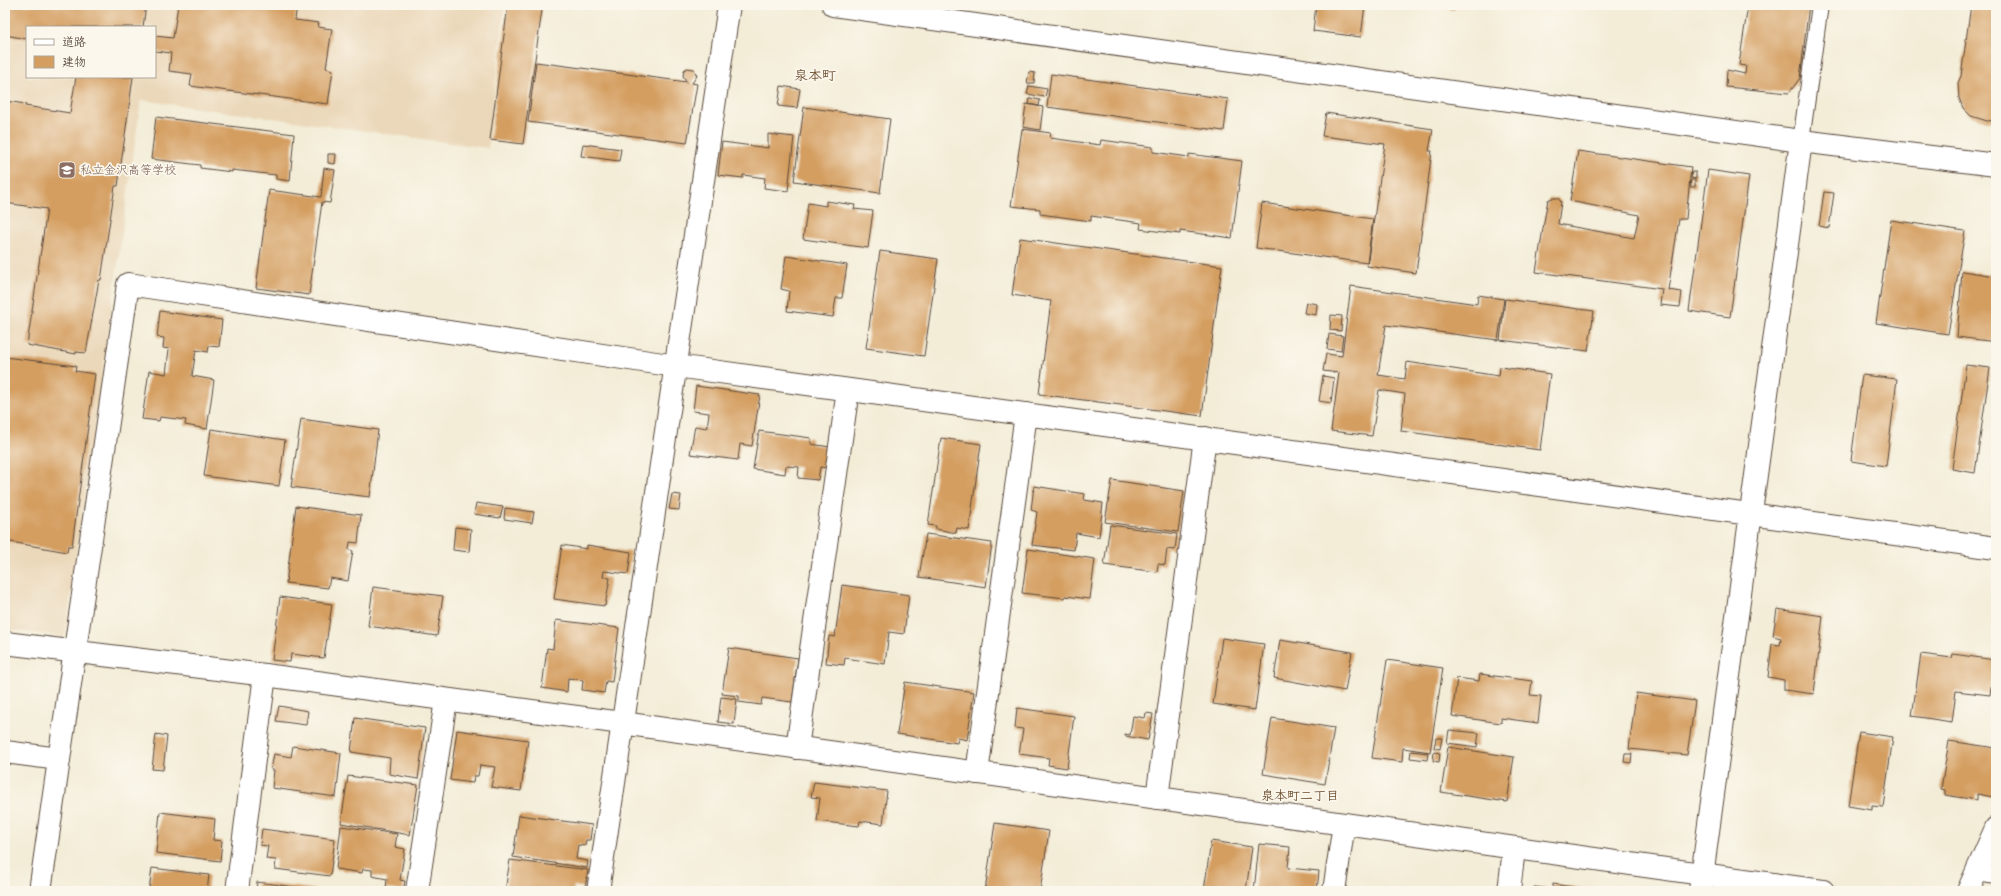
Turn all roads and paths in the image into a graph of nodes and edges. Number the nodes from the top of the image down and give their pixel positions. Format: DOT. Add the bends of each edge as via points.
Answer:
graph roads {
  1 [pos="729,5"];
  2 [pos="832,5"];
  3 [pos="1820,5"];
  4 [pos="1800,141"];
  5 [pos="1996,165"];
  6 [pos="676,366"];
  7 [pos="848,390"];
  8 [pos="1026,414"];
  9 [pos="1205,438"];
  10 [pos="1752,513"];
  11 [pos="1996,548"];
  12 [pos="5,643"];
  13 [pos="75,652"];
  14 [pos="265,675"];
  15 [pos="446,700"];
  16 [pos="622,723"];
  17 [pos="797,748"];
  18 [pos="5,752"];
  19 [pos="59,759"];
  20 [pos="977,773"];
  21 [pos="1157,798"];
  22 [pos="1344,824"];
  23 [pos="1996,828"];
  24 [pos="1514,849"];
  25 [pos="1980,880"];
  26 [pos="1701,883"];
  27 [pos="40,891"];
  28 [pos="237,891"];
  29 [pos="418,891"];
  30 [pos="598,891"];
  31 [pos="1334,891"];
  32 [pos="1509,891"];
  33 [pos="1823,891"];
  1 -- 6 [label="street"];
  2 -- 4 [label="street"];
  3 -- 4 [label="lane"];
  4 -- 5 [label="street"];
  4 -- 10 [label="street"];
  6 -- 7 [label="street"];
  6 -- 13 [label="street" via="128,284"];
  6 -- 16 [label="street"];
  7 -- 8 [label="street"];
  7 -- 17 [label="street"];
  8 -- 9 [label="street"];
  8 -- 20 [label="street"];
  9 -- 10 [label="street"];
  9 -- 21 [label="street"];
  10 -- 11 [label="street"];
  10 -- 26 [label="street"];
  12 -- 13 [label="street"];
  13 -- 14 [label="street"];
  13 -- 19 [label="street"];
  14 -- 15 [label="street"];
  14 -- 28 [label="street"];
  15 -- 16 [label="street"];
  15 -- 29 [label="street"];
  16 -- 17 [label="street"];
  16 -- 30 [label="street"];
  17 -- 20 [label="street"];
  18 -- 19 [label="street"];
  19 -- 27 [label="street"];
  20 -- 21 [label="street"];
  21 -- 22 [label="street"];
  22 -- 24 [label="street"];
  22 -- 31 [label="street"];
  23 -- 25 [label="street"];
  24 -- 26 [label="street"];
  24 -- 32 [label="street"];
  26 -- 33 [label="street"];
}
